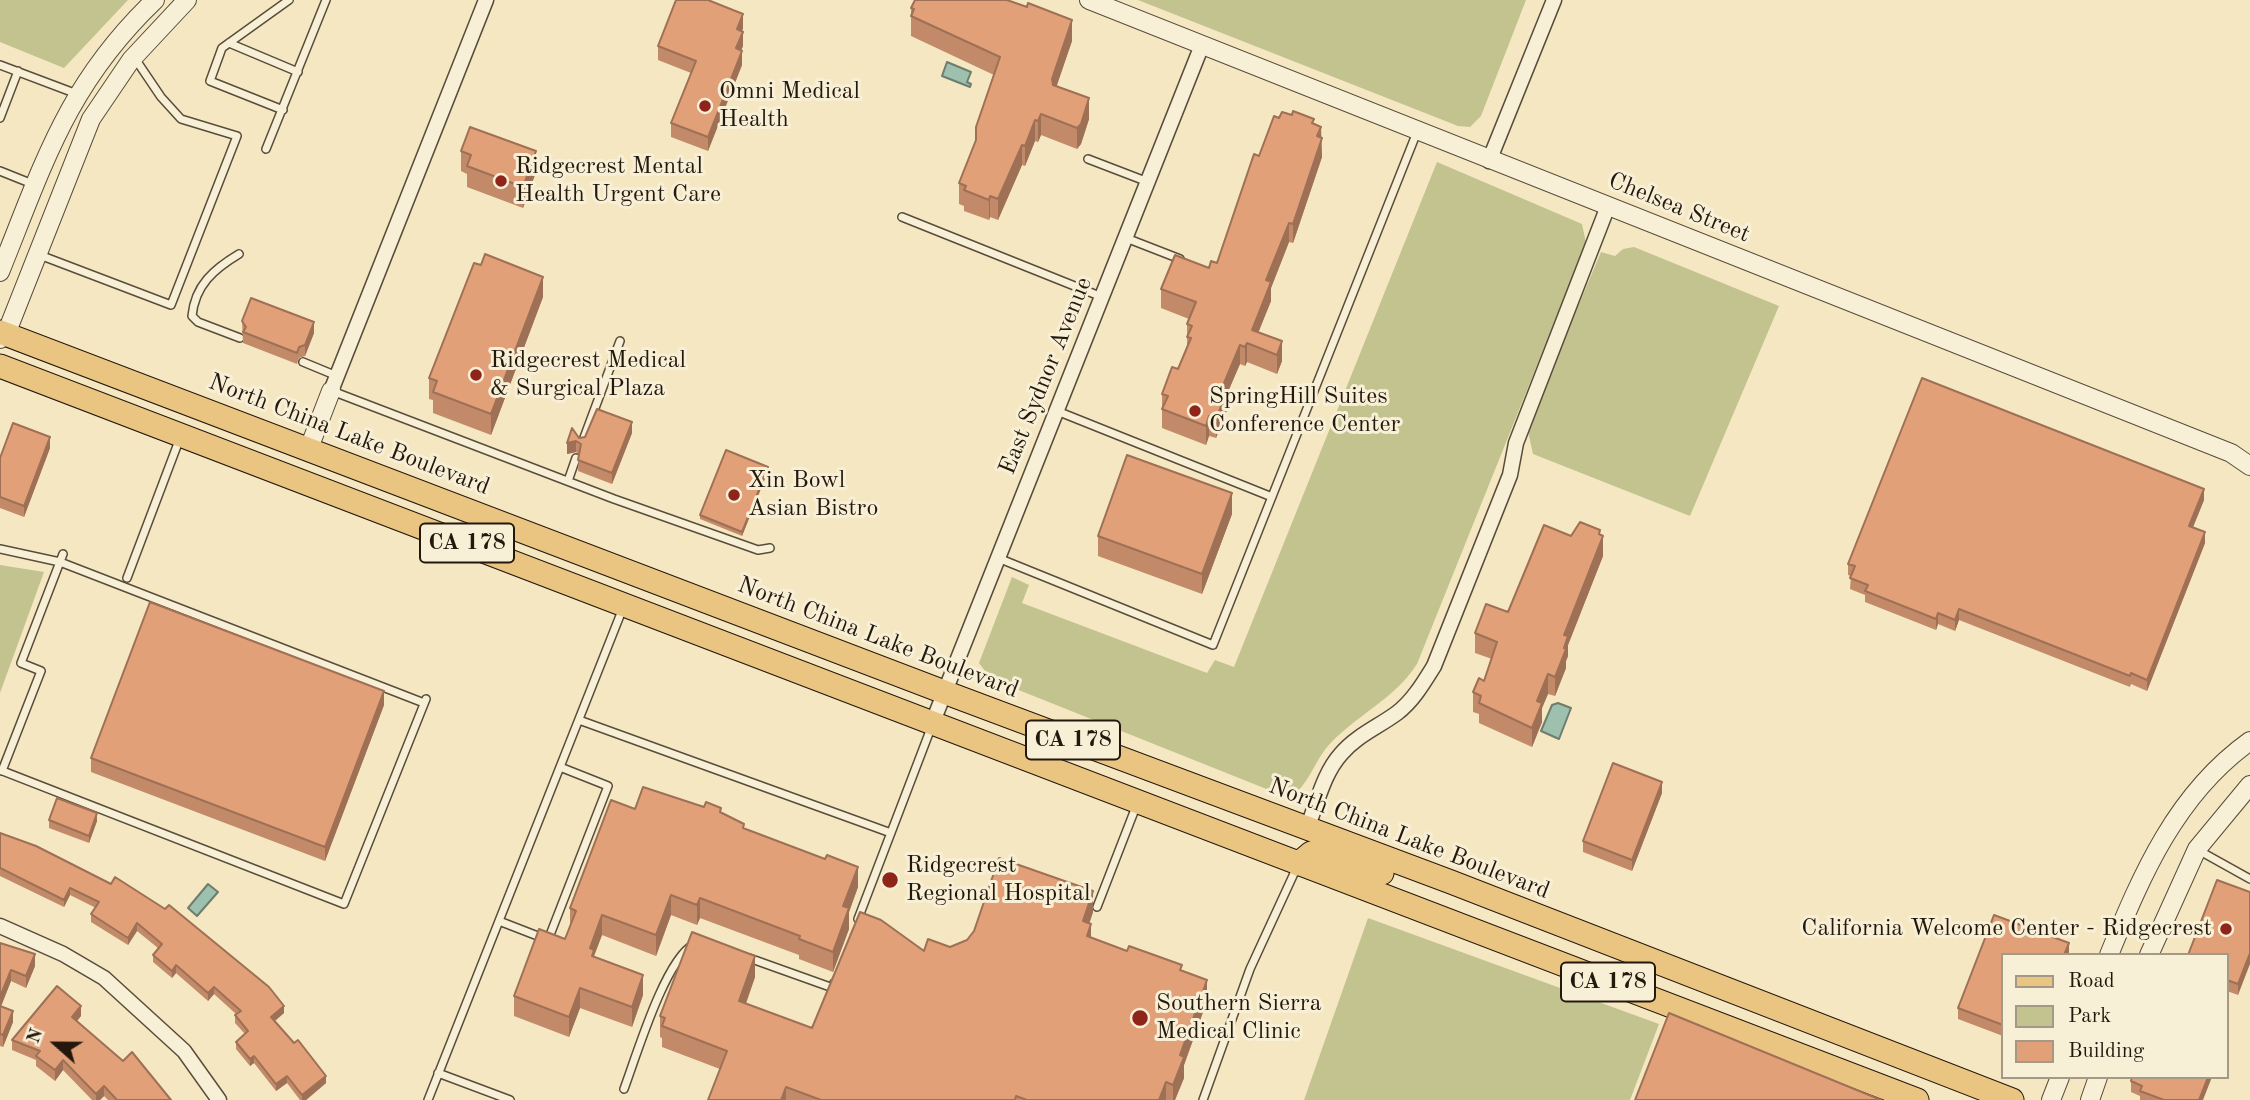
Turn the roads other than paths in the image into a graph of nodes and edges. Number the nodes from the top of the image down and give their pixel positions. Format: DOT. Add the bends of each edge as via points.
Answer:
graph roads {
  1 [pos="155,0"];
  2 [pos="187,0"];
  3 [pos="289,0"];
  4 [pos="326,0"];
  5 [pos="486,0"];
  6 [pos="1089,0"];
  7 [pos="1554,0"];
  8 [pos="229,43"];
  9 [pos="1202,45"];
  10 [pos="134,57"];
  11 [pos="0,65"];
  12 [pos="18,71"];
  13 [pos="298,72"];
  14 [pos="77,94"];
  15 [pos="283,110"];
  16 [pos="0,118"];
  17 [pos="1417,131"];
  18 [pos="266,149"];
  19 [pos="1088,159"];
  20 [pos="1489,161"];
  21 [pos="0,171"];
  22 [pos="1148,182"];
  23 [pos="35,185"];
  24 [pos="1608,206"];
  25 [pos="902,217"];
  26 [pos="1126,238"];
  27 [pos="37,254"];
  28 [pos="239,254"];
  29 [pos="1180,259"];
  30 [pos="0,272"];
  31 [pos="1102,297"];
  32 [pos="2,335"];
  33 [pos="240,338"];
  34 [pos="620,341"];
  35 [pos="303,362"];
  36 [pos="0,366"];
  37 [pos="334,384"];
  38 [pos="1057,411"];
  39 [pos="181,434"];
  40 [pos="582,443"];
  41 [pos="309,448"];
  42 [pos="576,458"];
  43 [pos="2250,466"];
  44 [pos="568,481"];
  45 [pos="1272,497"];
  46 [pos="770,548"];
  47 [pos="0,549"];
  48 [pos="62,558"];
  49 [pos="998,558"];
  50 [pos="127,578"];
  51 [pos="624,604"];
  52 [pos="944,692"];
  53 [pos="579,720"];
  54 [pos="932,724"];
  55 [pos="2250,741"];
  56 [pos="560,767"];
  57 [pos="1,771"];
  58 [pos="2250,785"];
  59 [pos="1138,801"];
  60 [pos="1307,828"];
  61 [pos="891,832"];
  62 [pos="2196,849"];
  63 [pos="1298,864"];
  64 [pos="2250,878"];
  65 [pos="1451,882"];
  66 [pos="1097,908"];
  67 [pos="499,921"];
  68 [pos="857,923"];
  69 [pos="0,926"];
  70 [pos="700,941"];
  71 [pos="2110,953"];
  72 [pos="2149,953"];
  73 [pos="739,955"];
  74 [pos="838,975"];
  75 [pos="438,1073"];
  76 [pos="2059,1079"];
  77 [pos="2097,1079"];
  78 [pos="624,1089"];
  79 [pos="219,1100"];
  80 [pos="428,1100"];
  81 [pos="510,1100"];
  82 [pos="1203,1100"];
  83 [pos="1917,1100"];
  84 [pos="2012,1100"];
  85 [pos="2050,1100"];
  86 [pos="2090,1100"];
  1 -- 14 [label="street" via="106,51"];
  2 -- 10 [label="street"];
  3 -- 8 [label="lane"];
  4 -- 13 [label="lane"];
  5 -- 37 [label="street"];
  6 -- 9 [label="street, Chelsea Street"];
  7 -- 20 [label="street"];
  8 -- 13 [label="lane"];
  8 -- 15 [label="lane" via="222,48 210,81"];
  9 -- 17 [label="street, Chelsea Street"];
  9 -- 22 [label="street, East Sydnor Avenue"];
  10 -- 27 [label="street" via="91,119"];
  10 -- 27 [label="lane" via="181,118 237,136 171,305"];
  11 -- 12 [label="lane"];
  12 -- 14 [label="lane"];
  12 -- 16 [label="lane"];
  13 -- 15 [label="lane"];
  14 -- 23 [label="street"];
  15 -- 18 [label="lane"];
  17 -- 20 [label="street, Chelsea Street"];
  17 -- 45 [label="lane"];
  19 -- 22 [label="lane"];
  20 -- 24 [label="street, Chelsea Street"];
  21 -- 23 [label="lane"];
  22 -- 26 [label="street, East Sydnor Avenue"];
  23 -- 30 [label="street"];
  24 -- 43 [label="street, Chelsea Street" via="2231,453"];
  24 -- 60 [label="street" via="1434,666 1399,711 1339,755"];
  25 -- 31 [label="lane"];
  26 -- 29 [label="lane"];
  26 -- 31 [label="street, East Sydnor Avenue"];
  27 -- 32 [label="street"];
  28 -- 33 [label="lane" via="214,269 198,293 192,316"];
  31 -- 38 [label="street, East Sydnor Avenue"];
  32 -- 41 [label="main road, North China Lake Boulevard / CA 178"];
  34 -- 40 [label="lane"];
  35 -- 37 [label="lane"];
  36 -- 39 [label="main road, CA 178"];
  37 -- 41 [label="street"];
  37 -- 44 [label="lane"];
  38 -- 45 [label="lane"];
  38 -- 49 [label="street, East Sydnor Avenue"];
  39 -- 50 [label="lane"];
  39 -- 51 [label="main road, CA 178"];
  41 -- 52 [label="main road, North China Lake Boulevard / CA 178"];
  42 -- 44 [label="lane"];
  44 -- 46 [label="lane" via="758,550"];
  45 -- 49 [label="lane" via="1213,645"];
  47 -- 48 [label="lane"];
  48 -- 57 [label="lane" via="21,663 41,671"];
  48 -- 57 [label="lane" via="425,701 344,904"];
  49 -- 52 [label="street, East Sydnor Avenue"];
  51 -- 53 [label="lane"];
  51 -- 54 [label="main road, CA 178"];
  52 -- 54 [label="street, East Sydnor Avenue"];
  52 -- 60 [label="main road, North China Lake Boulevard / CA 178"];
  53 -- 56 [label="lane"];
  53 -- 61 [label="lane"];
  54 -- 59 [label="main road, CA 178"];
  54 -- 61 [label="lane"];
  55 -- 71 [label="street" via="2220,765 2174,818 2140,878"];
  56 -- 67 [label="lane"];
  56 -- 67 [label="lane" via="608,786 548,940"];
  58 -- 62 [label="street"];
  59 -- 63 [label="main road, CA 178"];
  59 -- 66 [label="lane"];
  60 -- 65 [label="main road, North China Lake Boulevard / CA 178"];
  61 -- 68 [label="lane"];
  62 -- 64 [label="lane"];
  62 -- 72 [label="street"];
  63 -- 65 [label="main road" via="1311,853 1319,853 1426,888"];
  63 -- 82 [label="lane" via="1250,969"];
  63 -- 83 [label="main road, CA 178"];
  65 -- 84 [label="main road, North China Lake Boulevard / CA 178"];
  67 -- 75 [label="lane"];
  69 -- 79 [label="street" via="104,978 184,1051"];
  70 -- 78 [label="lane" via="684,950 664,985"];
  73 -- 74 [label="lane" via="833,988"];
  75 -- 80 [label="lane"];
  75 -- 81 [label="lane"];
  76 -- 85 [label="street"];
  77 -- 86 [label="street"];
}
